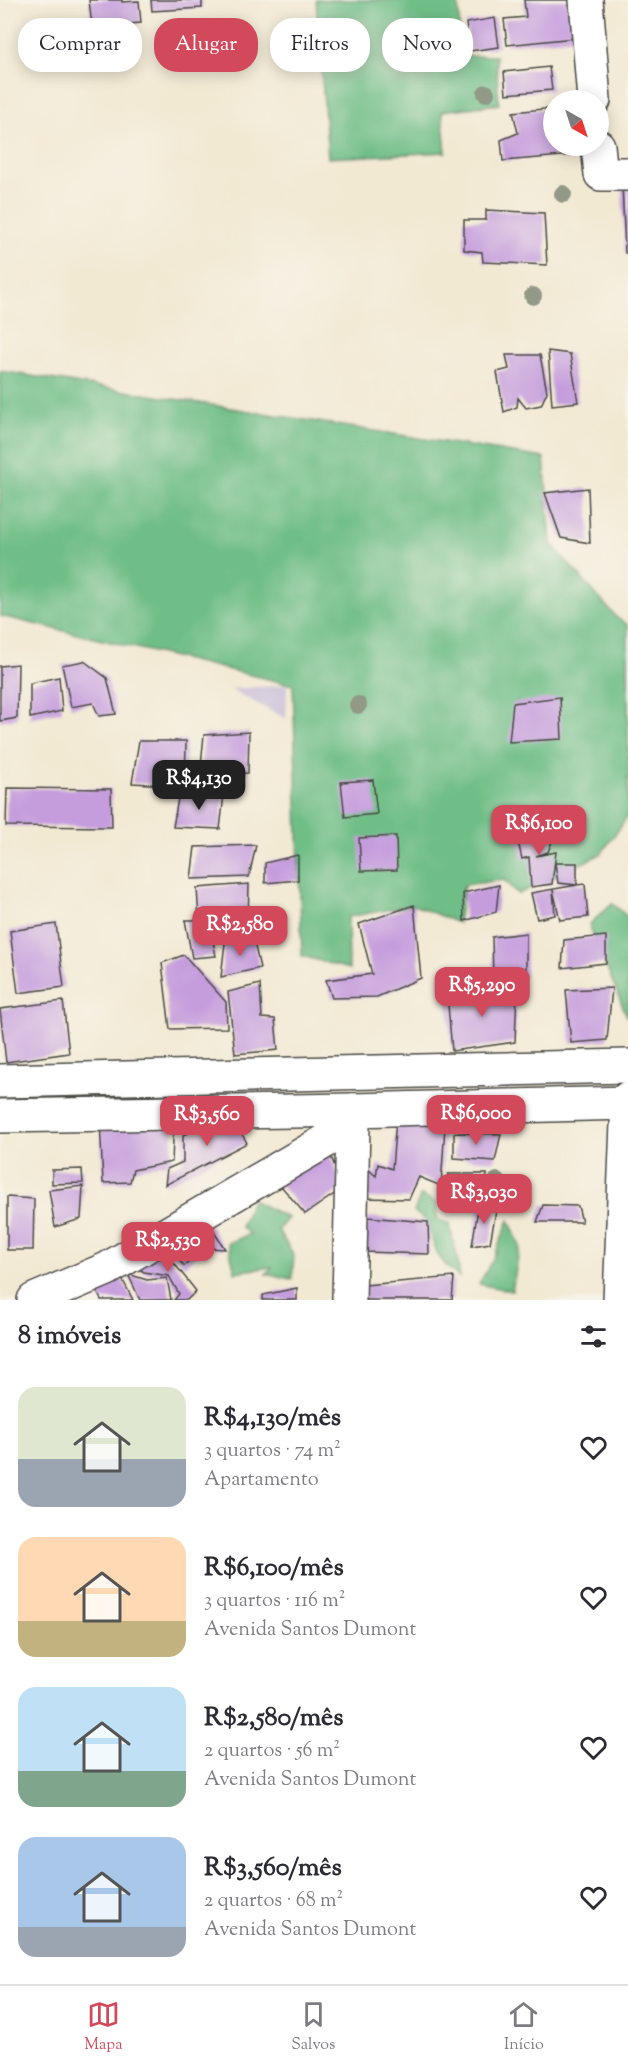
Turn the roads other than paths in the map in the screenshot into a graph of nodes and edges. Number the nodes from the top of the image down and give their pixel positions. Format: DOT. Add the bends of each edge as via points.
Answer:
graph roads {
  1 [pos="586,0"];
  2 [pos="593,90"];
  3 [pos="628,1066"];
  4 [pos="0,1081"];
  5 [pos="628,1098"];
  6 [pos="628,1103"];
  7 [pos="0,1116"];
  8 [pos="353,1117"];
  9 [pos="34,1300"];
  10 [pos="349,1300"];
  11 [pos="620,1300"];
  1 -- 2 [label="main road"];
  3 -- 4 [label="main road"];
  5 -- 6 [label="main road"];
  6 -- 8 [label="main road"];
  6 -- 11 [label="main road"];
  7 -- 8 [label="main road"];
  8 -- 9 [label="main road" via="107,1269"];
  8 -- 10 [label="main road"];
}
